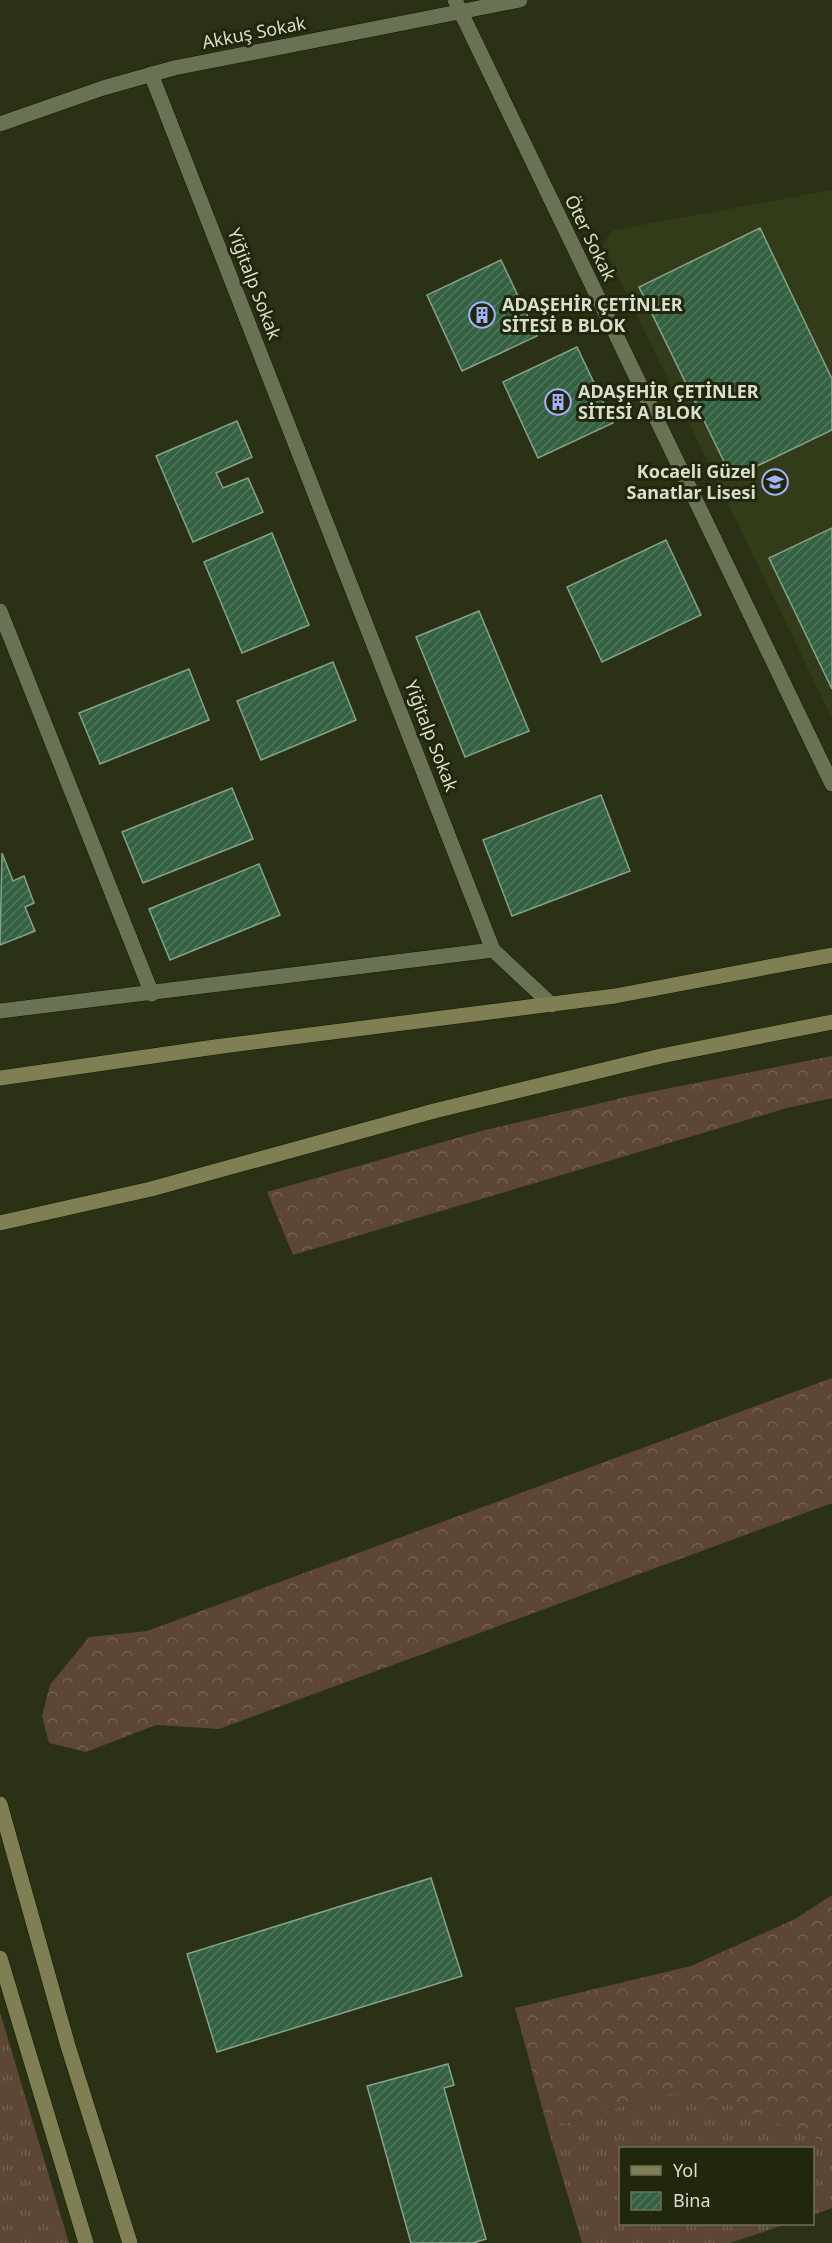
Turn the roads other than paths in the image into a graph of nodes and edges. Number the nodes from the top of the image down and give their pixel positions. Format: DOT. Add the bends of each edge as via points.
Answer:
graph roads {
  1 [pos="520,0"];
  2 [pos="459,7"];
  3 [pos="151,74"];
  4 [pos="0,124"];
  5 [pos="0,611"];
  6 [pos="832,784"];
  7 [pos="493,950"];
  8 [pos="832,955"];
  9 [pos="152,994"];
  10 [pos="552,1005"];
  11 [pos="0,1011"];
  12 [pos="832,1022"];
  13 [pos="0,1078"];
  14 [pos="0,1223"];
  15 [pos="0,1804"];
  16 [pos="0,1958"];
  17 [pos="86,2243"];
  18 [pos="130,2243"];
  1 -- 2 [label="street, Akkuş Sokak"];
  2 -- 3 [label="street, Akkuş Sokak"];
  2 -- 6 [label="street, Öter Sokak"];
  3 -- 4 [label="street, Akkuş Sokak"];
  3 -- 7 [label="street, Yiğitalp Sokak"];
  5 -- 9 [label="street"];
  7 -- 9 [label="street"];
  7 -- 10 [label="street"];
  8 -- 10 [label="main road"];
  9 -- 11 [label="street"];
  10 -- 13 [label="main road"];
  12 -- 14 [label="main road" via="650,1058 434,1111 151,1189"];
  15 -- 18 [label="main road" via="68,2046"];
  16 -- 17 [label="main road"];
}
